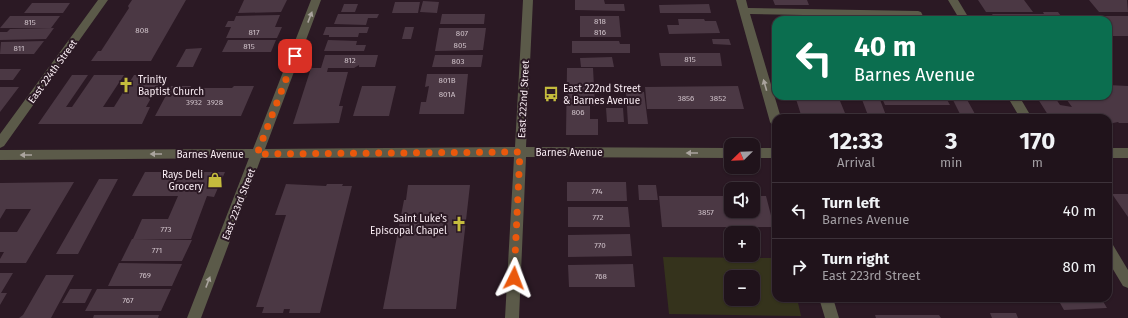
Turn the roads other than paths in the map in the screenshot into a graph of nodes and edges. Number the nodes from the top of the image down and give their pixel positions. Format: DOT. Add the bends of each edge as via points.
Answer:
graph roads {
  1 [pos="103,0"];
  2 [pos="316,0"];
  3 [pos="528,0"];
  4 [pos="741,0"];
  5 [pos="953,0"];
  6 [pos="744,11"];
  7 [pos="919,16"];
  8 [pos="963,16"];
  9 [pos="1015,100"];
  10 [pos="774,114"];
  11 [pos="1024,114"];
  12 [pos="0,143"];
  13 [pos="520,152"];
  14 [pos="724,153"];
  15 [pos="760,153"];
  16 [pos="772,153"];
  17 [pos="1128,153"];
  18 [pos="257,154"];
  19 [pos="1112,154"];
  20 [pos="0,155"];
  21 [pos="1112,256"];
  22 [pos="1128,282"];
  23 [pos="827,302"];
  24 [pos="194,318"];
  25 [pos="512,318"];
  26 [pos="832,318"];
  1 -- 12 [label="street, East 224th Street"];
  18 -- 2 [label="street, East 223rd Street, one-way"];
  3 -- 13 [label="street, East 222nd Street"];
  4 -- 6 [label="street"];
  5 -- 8 [label="street"];
  6 -- 7 [label="street"];
  10 -- 6 [label="street, one-way"];
  9 -- 11 [label="street"];
  14 -- 13 [label="street, Barnes Avenue, one-way"];
  13 -- 18 [label="street, Barnes Avenue"];
  13 -- 25 [label="street, East 222nd Street"];
  15 -- 16 [label="street"];
  17 -- 19 [label="street"];
  18 -- 20 [label="street, Barnes Avenue, one-way"];
  24 -- 18 [label="street, East 223rd Street, one-way"];
  21 -- 22 [label="street"];
  23 -- 26 [label="street"];
}
